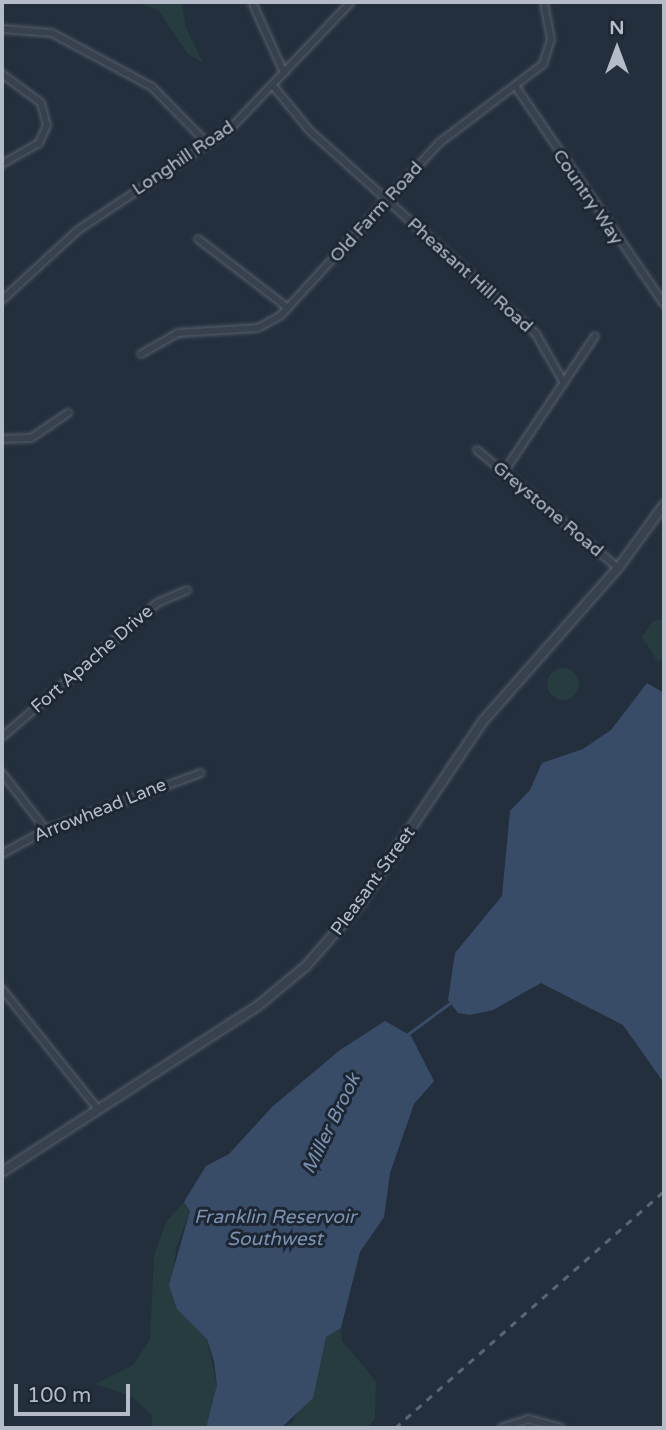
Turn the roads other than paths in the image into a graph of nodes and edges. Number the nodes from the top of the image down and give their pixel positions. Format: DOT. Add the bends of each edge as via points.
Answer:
graph roads {
  1 [pos="252,2"];
  2 [pos="351,2"];
  3 [pos="544,2"];
  4 [pos="2,29"];
  5 [pos="284,73"];
  6 [pos="2,74"];
  7 [pos="274,87"];
  8 [pos="516,87"];
  9 [pos="208,144"];
  10 [pos="2,164"];
  11 [pos="384,200"];
  12 [pos="198,239"];
  13 [pos="2,300"];
  14 [pos="664,304"];
  15 [pos="288,307"];
  16 [pos="595,336"];
  17 [pos="141,354"];
  18 [pos="564,383"];
  19 [pos="68,413"];
  20 [pos="2,439"];
  21 [pos="477,450"];
  22 [pos="503,473"];
  23 [pos="664,505"];
  24 [pos="618,568"];
  25 [pos="187,590"];
  26 [pos="2,737"];
  27 [pos="2,773"];
  28 [pos="201,773"];
  29 [pos="46,830"];
  30 [pos="2,854"];
  31 [pos="2,989"];
  32 [pos="97,1108"];
  33 [pos="2,1172"];
  34 [pos="501,1428"];
  35 [pos="561,1428"];
  1 -- 5 [label="street"];
  2 -- 5 [label="street, Longhill Road"];
  3 -- 8 [label="street, Old Farm Road" via="547,56"];
  4 -- 9 [label="street" via="52,33 139,79"];
  5 -- 7 [label="street, Longhill Road"];
  6 -- 10 [label="street" via="41,103 47,125 39,142"];
  7 -- 9 [label="street, Longhill Road"];
  7 -- 11 [label="street, Pheasant Hill Road" via="310,131"];
  8 -- 11 [label="street, Old Farm Road" via="464,120"];
  8 -- 14 [label="street, Country Way"];
  9 -- 13 [label="street, Longhill Road" via="78,230"];
  11 -- 15 [label="street, Old Farm Road"];
  11 -- 18 [label="street, Pheasant Hill Road" via="536,334"];
  12 -- 15 [label="street"];
  15 -- 17 [label="street, Old Farm Road" via="264,326 185,332"];
  16 -- 18 [label="street"];
  18 -- 22 [label="street"];
  19 -- 20 [label="street" via="31,438"];
  21 -- 22 [label="street, Greystone Road"];
  22 -- 24 [label="street, Greystone Road"];
  23 -- 24 [label="street, Pleasant Street"];
  24 -- 32 [label="street, Pleasant Street" via="484,720 359,905 306,966 259,1005"];
  25 -- 26 [label="street, Fort Apache Drive" via="157,603"];
  27 -- 29 [label="street"];
  28 -- 29 [label="street, Arrowhead Lane"];
  29 -- 30 [label="street, Arrowhead Lane"];
  31 -- 32 [label="street"];
  32 -- 33 [label="street, Pleasant Street"];
  34 -- 35 [label="street" via="528,1419"];
}
